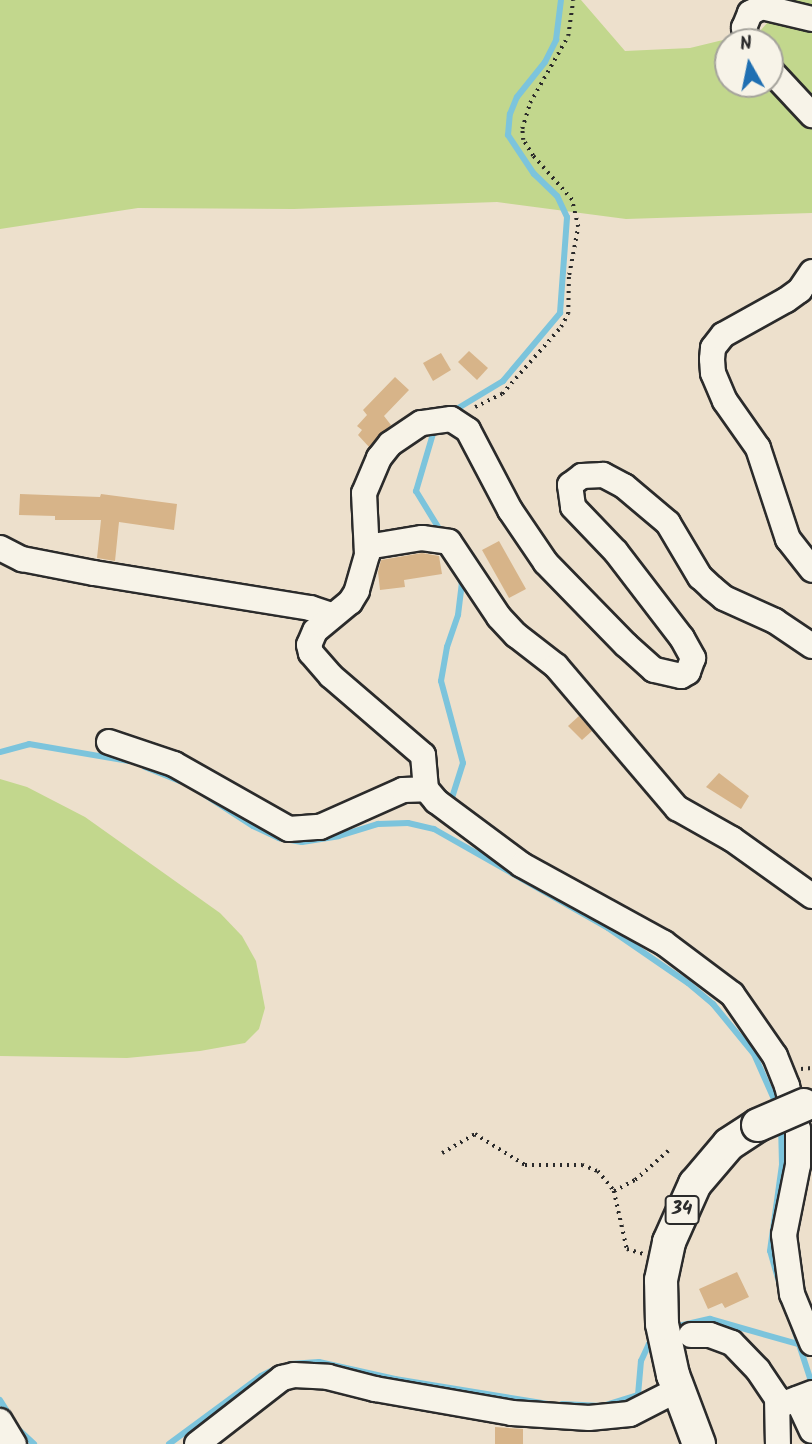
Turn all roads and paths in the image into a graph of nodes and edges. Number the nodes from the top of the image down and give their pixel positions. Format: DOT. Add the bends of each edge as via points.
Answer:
graph roads {
  1 [pos="572,0"];
  2 [pos="812,19"];
  3 [pos="744,28"];
  4 [pos="784,85"];
  5 [pos="812,115"];
  6 [pos="812,272"];
  7 [pos="439,421"];
  8 [pos="367,547"];
  9 [pos="0,548"];
  10 [pos="812,570"];
  11 [pos="331,615"];
  12 [pos="812,646"];
  13 [pos="109,742"];
  14 [pos="439,802"];
  15 [pos="812,896"];
  16 [pos="808,1104"];
  17 [pos="669,1150"];
  18 [pos="442,1153"];
  19 [pos="614,1191"];
  20 [pos="665,1262"];
  21 [pos="673,1334"];
  22 [pos="812,1343"];
  23 [pos="677,1390"];
  24 [pos="798,1399"];
  25 [pos="0,1421"];
  26 [pos="812,1431"];
  27 [pos="14,1444"];
  28 [pos="197,1444"];
  29 [pos="699,1444"];
  30 [pos="778,1444"];
  1 -- 7 [label="path" via="568,36 530,103 522,129 533,156 572,200 578,227 568,314 502,394"];
  2 -- 3 [label="street" via="762,7 750,13"];
  4 -- 5 [label="street"];
  6 -- 10 [label="street" via="786,300 723,335 713,348 712,359 725,401 758,448 785,533"];
  7 -- 8 [label="street" via="390,444 369,478 364,493"];
  7 -- 12 [label="street" via="468,430 510,510 546,563 654,670 681,676 688,673 693,658 616,552 573,507 570,485 582,476 603,475 624,486 668,523 700,577 712,588"];
  8 -- 11 [label="street" via="357,591"];
  8 -- 15 [label="street" via="442,540 499,617 556,666 677,808 732,839"];
  9 -- 11 [label="street" via="22,559"];
  11 -- 14 [label="street" via="310,639 311,653 331,676 423,755"];
  13 -- 14 [label="street" via="174,764 289,829 320,827 403,790"];
  14 -- 22 [label="street" via="523,865 664,943 705,972 732,994 775,1056 787,1086 799,1146 784,1235 786,1257 792,1294"];
  16 -- 20 [label="main road, 34, bridge" via="758,1125 729,1144 695,1184"];
  17 -- 19 [label="path" via="635,1180"];
  18 -- 19 [label="path" via="475,1134 525,1164 582,1165 598,1171"];
  19 -- 20 [label="path" via="627,1249"];
  20 -- 21 [label="main road, 34" via="660,1290"];
  21 -- 23 [label="main road, 34"];
  21 -- 24 [label="street" via="710,1335 732,1343 777,1398"];
  23 -- 28 [label="street" via="630,1414 589,1418 512,1413 328,1377 294,1375 282,1378"];
  23 -- 29 [label="main road, 34"];
  24 -- 26 [label="street"];
  24 -- 30 [label="street"];
  25 -- 27 [label="street"];
}
